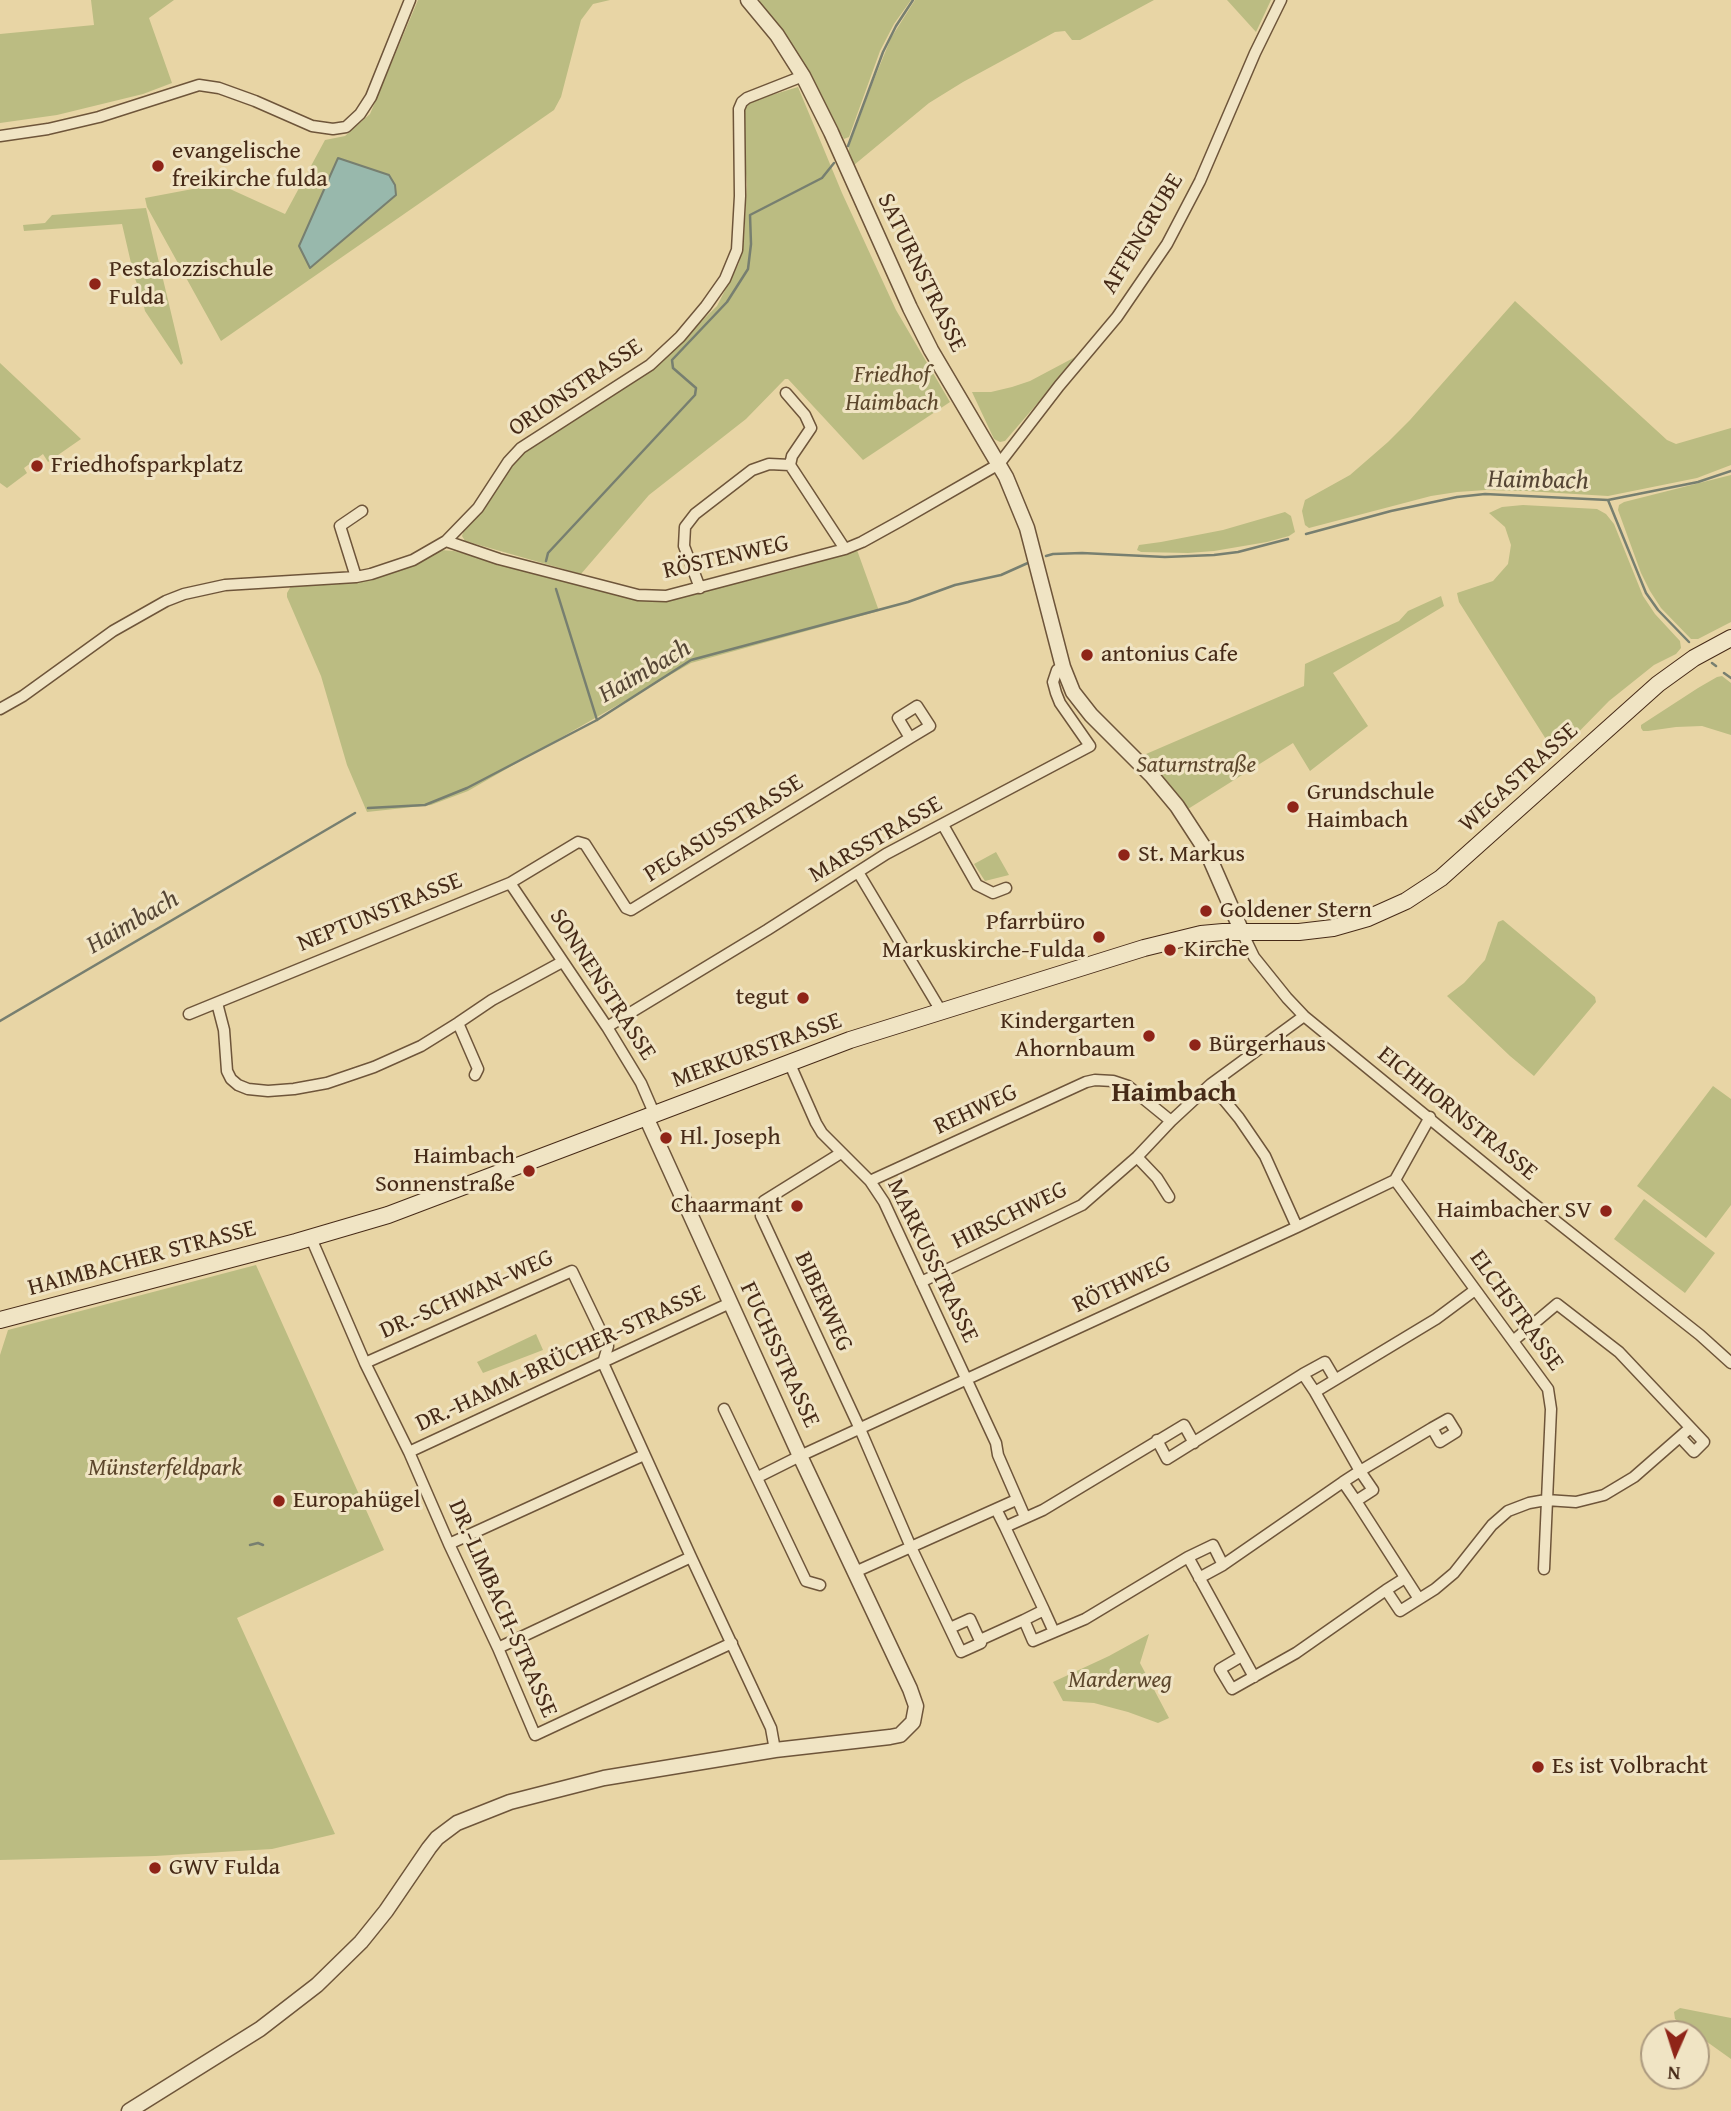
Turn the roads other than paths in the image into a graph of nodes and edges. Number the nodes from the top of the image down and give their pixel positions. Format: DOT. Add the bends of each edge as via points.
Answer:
graph roads {
  1 [pos="410,0"];
  2 [pos="748,0"];
  3 [pos="1280,0"];
  4 [pos="803,76"];
  5 [pos="0,136"];
  6 [pos="786,393"];
  7 [pos="999,464"];
  8 [pos="790,465"];
  9 [pos="362,511"];
  10 [pos="446,541"];
  11 [pos="845,549"];
  12 [pos="356,577"];
  13 [pos="700,588"];
  14 [pos="1731,638"];
  15 [pos="1063,667"];
  16 [pos="0,709"];
  17 [pos="910,738"];
  18 [pos="943,825"];
  19 [pos="582,842"];
  20 [pos="858,872"];
  21 [pos="510,883"];
  22 [pos="1006,888"];
  23 [pos="1242,932"];
  24 [pos="562,962"];
  25 [pos="217,1003"];
  26 [pos="941,1010"];
  27 [pos="189,1014"];
  28 [pos="1304,1016"];
  29 [pos="458,1023"];
  30 [pos="607,1027"];
  31 [pos="789,1062"];
  32 [pos="475,1075"];
  33 [pos="1211,1084"];
  34 [pos="650,1115"];
  35 [pos="1430,1117"];
  36 [pos="1171,1121"];
  37 [pos="841,1153"];
  38 [pos="1137,1157"];
  39 [pos="1395,1180"];
  40 [pos="870,1181"];
  41 [pos="1169,1197"];
  42 [pos="1297,1227"];
  43 [pos="303,1240"];
  44 [pos="921,1282"];
  45 [pos="1475,1290"];
  46 [pos="730,1303"];
  47 [pos="0,1320"];
  48 [pos="1513,1341"];
  49 [pos="365,1363"];
  50 [pos="603,1363"];
  51 [pos="1731,1363"];
  52 [pos="1303,1374"];
  53 [pos="1335,1379"];
  54 [pos="966,1380"];
  55 [pos="1315,1392"];
  56 [pos="724,1409"];
  57 [pos="1432,1428"];
  58 [pos="1690,1428"];
  59 [pos="860,1429"];
  60 [pos="1680,1437"];
  61 [pos="1157,1440"];
  62 [pos="1194,1443"];
  63 [pos="409,1452"];
  64 [pos="644,1455"];
  65 [pos="800,1456"];
  66 [pos="1360,1471"];
  67 [pos="758,1477"];
  68 [pos="1343,1482"];
  69 [pos="1017,1500"];
  70 [pos="1546,1500"];
  71 [pos="1356,1502"];
  72 [pos="996,1509"];
  73 [pos="1025,1517"];
  74 [pos="1005,1527"];
  75 [pos="449,1544"];
  76 [pos="911,1545"];
  77 [pos="691,1557"];
  78 [pos="1188,1557"];
  79 [pos="1223,1564"];
  80 [pos="1544,1569"];
  81 [pos="855,1572"];
  82 [pos="1199,1578"];
  83 [pos="1405,1578"];
  84 [pos="820,1584"];
  85 [pos="1386,1590"];
  86 [pos="1419,1599"];
  87 [pos="1044,1610"];
  88 [pos="1024,1620"];
  89 [pos="950,1628"];
  90 [pos="1054,1632"];
  91 [pos="980,1640"];
  92 [pos="732,1643"];
  93 [pos="498,1648"];
  94 [pos="1242,1656"];
  95 [pos="1254,1677"];
  96 [pos="775,1750"];
  97 [pos="129,2111"];
  1 -- 5 [label="street" via="371,97 346,127 312,126 255,101 199,85 100,117"];
  2 -- 4 [label="street, SATURNSTRASSE"];
  3 -- 7 [label="street, AFFENGRUBE" via="1200,181 1162,252 1124,309"];
  4 -- 7 [label="street, SATURNSTRASSE" via="931,350"];
  4 -- 10 [label="street, ORIONSTRASSE" via="747,98 738,109 737,250 725,279 706,306 650,365 521,448 478,508"];
  6 -- 8 [label="street" via="811,428"];
  7 -- 11 [label="street, RÖSTENWEG"];
  7 -- 15 [label="street, SATURNSTRASSE" via="1027,528"];
  8 -- 11 [label="street"];
  8 -- 13 [label="street" via="769,464 752,470 685,527 684,546"];
  9 -- 12 [label="street" via="340,526"];
  10 -- 12 [label="street, ORIONSTRASSE" via="413,560"];
  10 -- 13 [label="street, RÖSTENWEG" via="638,595 666,596"];
  11 -- 13 [label="street, RÖSTENWEG"];
  12 -- 16 [label="street, ORIONSTRASSE" via="225,586 184,594 113,631"];
  14 -- 23 [label="main road, WEGASTRASSE" via="1658,684 1460,863 1406,901 1333,928"];
  15 -- 18 [label="street, MARSSTRASSE" via="1055,676 1056,693 1090,747"];
  15 -- 23 [label="street, SATURNSTRASSE" via="1081,704 1163,789 1197,835"];
  17 -- 19 [label="street, PEGASUSSTRASSE" via="631,910"];
  18 -- 20 [label="street, MARSSTRASSE"];
  18 -- 22 [label="street" via="978,885 993,894"];
  19 -- 21 [label="street, NEPTUNSTRASSE"];
  20 -- 26 [label="street"];
  20 -- 30 [label="street, MARSSTRASSE"];
  21 -- 24 [label="street, SONNENSTRASSE"];
  21 -- 25 [label="street, NEPTUNSTRASSE"];
  23 -- 26 [label="main road, MERKURSTRASSE" via="1168,941"];
  23 -- 28 [label="street, EICHHORNSTRASSE" via="1254,957"];
  24 -- 29 [label="street"];
  24 -- 30 [label="street, SONNENSTRASSE"];
  25 -- 27 [label="street, NEPTUNSTRASSE"];
  25 -- 29 [label="street" via="231,1079 238,1085 268,1091 327,1083 374,1067"];
  26 -- 31 [label="main road, MERKURSTRASSE"];
  28 -- 33 [label="street, HIRSCHWEG"];
  28 -- 35 [label="street, EICHHORNSTRASSE"];
  29 -- 32 [label="street" via="478,1069"];
  30 -- 34 [label="street, SONNENSTRASSE" via="641,1083"];
  31 -- 34 [label="main road, MERKURSTRASSE"];
  31 -- 37 [label="street, MARKUSSTRASSE" via="816,1123"];
  33 -- 36 [label="street, HIRSCHWEG"];
  33 -- 42 [label="street" via="1265,1156"];
  34 -- 43 [label="main road, MERKURSTRASSE" via="432,1199"];
  34 -- 46 [label="street, FUCHSSTRASSE"];
  35 -- 39 [label="street"];
  35 -- 51 [label="street, EICHHORNSTRASSE"];
  36 -- 38 [label="street, HIRSCHWEG"];
  36 -- 40 [label="street, REHWEG" via="1128,1086 1095,1080"];
  37 -- 40 [label="street, MARKUSSTRASSE"];
  37 -- 59 [label="street, BIBERWEG" via="764,1201 760,1211"];
  38 -- 41 [label="street"];
  38 -- 44 [label="street, HIRSCHWEG" via="1082,1205"];
  39 -- 42 [label="street, RÖTHWEG"];
  39 -- 45 [label="street, ELCHSTRASSE"];
  40 -- 44 [label="street, MARKUSSTRASSE"];
  42 -- 54 [label="street, RÖTHWEG"];
  43 -- 47 [label="main road, HAIMBACHER STRASSE"];
  43 -- 49 [label="street, DR.-LIMBACH-STRASSE"];
  44 -- 54 [label="street, MARKUSSTRASSE"];
  45 -- 48 [label="street, ELCHSTRASSE"];
  45 -- 53 [label="street" via="1436,1319"];
  46 -- 50 [label="street, DR.-HAMM-BRÜCHER-STRASSE"];
  46 -- 65 [label="street, FUCHSSTRASSE"];
  48 -- 58 [label="street" via="1557,1304 1619,1352"];
  48 -- 70 [label="street, ELCHSTRASSE" via="1550,1398"];
  49 -- 50 [label="street, DR.-SCHWAN-WEG" via="572,1271 608,1346"];
  49 -- 63 [label="street, DR.-LIMBACH-STRASSE"];
  50 -- 63 [label="street, DR.-HAMM-BRÜCHER-STRASSE"];
  50 -- 64 [label="street"];
  52 -- 53 [label="street" via="1325,1362"];
  52 -- 55 [label="street"];
  52 -- 62 [label="street"];
  53 -- 55 [label="street"];
  54 -- 59 [label="street, RÖTHWEG"];
  54 -- 69 [label="street, MARKUSSTRASSE"];
  55 -- 66 [label="street"];
  56 -- 67 [label="street"];
  57 -- 66 [label="street"];
  58 -- 60 [label="street"];
  58 -- 60 [label="street" via="1704,1442 1693,1451"];
  59 -- 65 [label="street, RÖTHWEG"];
  59 -- 76 [label="street, BIBERWEG"];
  60 -- 70 [label="street" via="1634,1477 1604,1494 1576,1502"];
  61 -- 62 [label="street" via="1167,1459"];
  61 -- 62 [label="street" via="1184,1424"];
  61 -- 73 [label="street"];
  63 -- 75 [label="street, DR.-LIMBACH-STRASSE"];
  64 -- 75 [label="street"];
  64 -- 77 [label="street"];
  65 -- 67 [label="street, RÖTHWEG"];
  65 -- 81 [label="street, FUCHSSTRASSE"];
  66 -- 68 [label="street"];
  66 -- 71 [label="street" via="1373,1490"];
  67 -- 84 [label="street" via="806,1581"];
  68 -- 71 [label="street"];
  68 -- 79 [label="street"];
  69 -- 72 [label="street"];
  69 -- 73 [label="street, MARKUSSTRASSE"];
  70 -- 80 [label="street, ELCHSTRASSE"];
  70 -- 86 [label="street" via="1518,1506 1499,1518 1454,1573"];
  71 -- 83 [label="street"];
  72 -- 74 [label="street"];
  72 -- 76 [label="street"];
  73 -- 74 [label="street"];
  74 -- 87 [label="street"];
  75 -- 93 [label="street, DR.-LIMBACH-STRASSE"];
  76 -- 81 [label="street"];
  76 -- 89 [label="street, BIBERWEG"];
  77 -- 92 [label="street"];
  77 -- 93 [label="street"];
  78 -- 79 [label="street" via="1213,1545"];
  78 -- 82 [label="street"];
  78 -- 90 [label="street" via="1085,1619"];
  79 -- 82 [label="street"];
  81 -- 96 [label="street, FUCHSSTRASSE" via="914,1697 913,1723 890,1737"];
  82 -- 94 [label="street"];
  83 -- 85 [label="street"];
  83 -- 86 [label="street"];
  85 -- 86 [label="street" via="1400,1611"];
  85 -- 95 [label="street"];
  87 -- 88 [label="street"];
  87 -- 90 [label="street"];
  88 -- 90 [label="street" via="1033,1641"];
  88 -- 91 [label="street"];
  89 -- 91 [label="street" via="970,1619"];
  89 -- 91 [label="street, BIBERWEG" via="961,1652"];
  92 -- 93 [label="street, DR.-LIMBACH-STRASSE" via="535,1735"];
  92 -- 96 [label="street" via="771,1728"];
  94 -- 95 [label="street"];
  94 -- 95 [label="street" via="1220,1669 1232,1689"];
  96 -- 97 [label="street" via="592,1781 510,1802 457,1823 437,1838 361,1942 317,1985 260,2029"];
}
